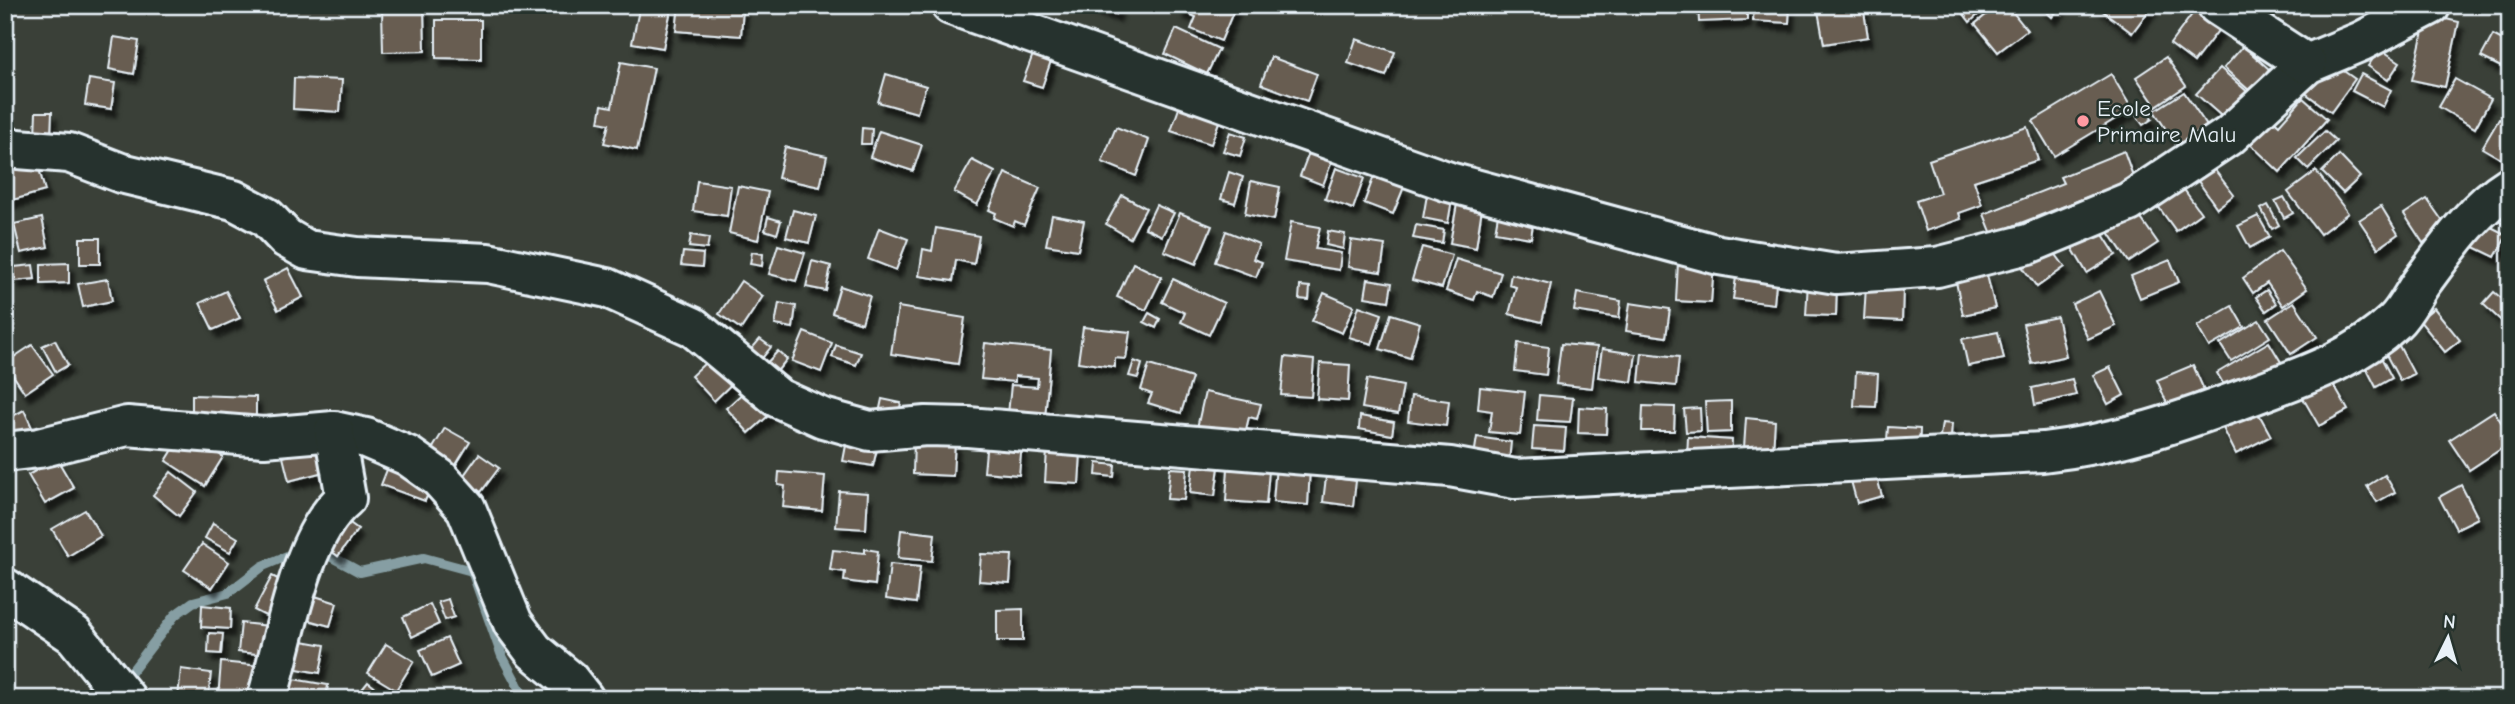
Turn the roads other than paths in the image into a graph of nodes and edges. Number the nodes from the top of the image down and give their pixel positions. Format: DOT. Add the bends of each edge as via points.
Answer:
graph roads {
  1 [pos="951,5"];
  2 [pos="2217,5"];
  3 [pos="2431,5"];
  4 [pos="2307,64"];
  5 [pos="5,148"];
  6 [pos="2510,186"];
  7 [pos="334,431"];
  8 [pos="5,452"];
  9 [pos="5,588"];
  10 [pos="126,699"];
  11 [pos="267,699"];
  12 [pos="584,699"];
  1 -- 4 [label="street" via="1449,182 1720,255 1836,274 1937,267 2028,244 2129,202 2230,135"];
  2 -- 4 [label="street"];
  3 -- 4 [label="street"];
  5 -- 6 [label="street" via="69,153 121,173 234,200 266,217 286,238 307,250 488,263 607,288 693,327 778,398 823,418 870,431 968,427 1450,467 1515,478 2043,452 2098,446 2158,430 2361,350 2396,321 2487,201"];
  7 -- 8 [label="street" via="264,437 127,426"];
  7 -- 11 [label="street" via="346,498 330,511 312,546"];
  7 -- 12 [label="street" via="366,438 408,456 439,478 466,508 513,623 534,651"];
  9 -- 10 [label="street" via="74,635"];
}
